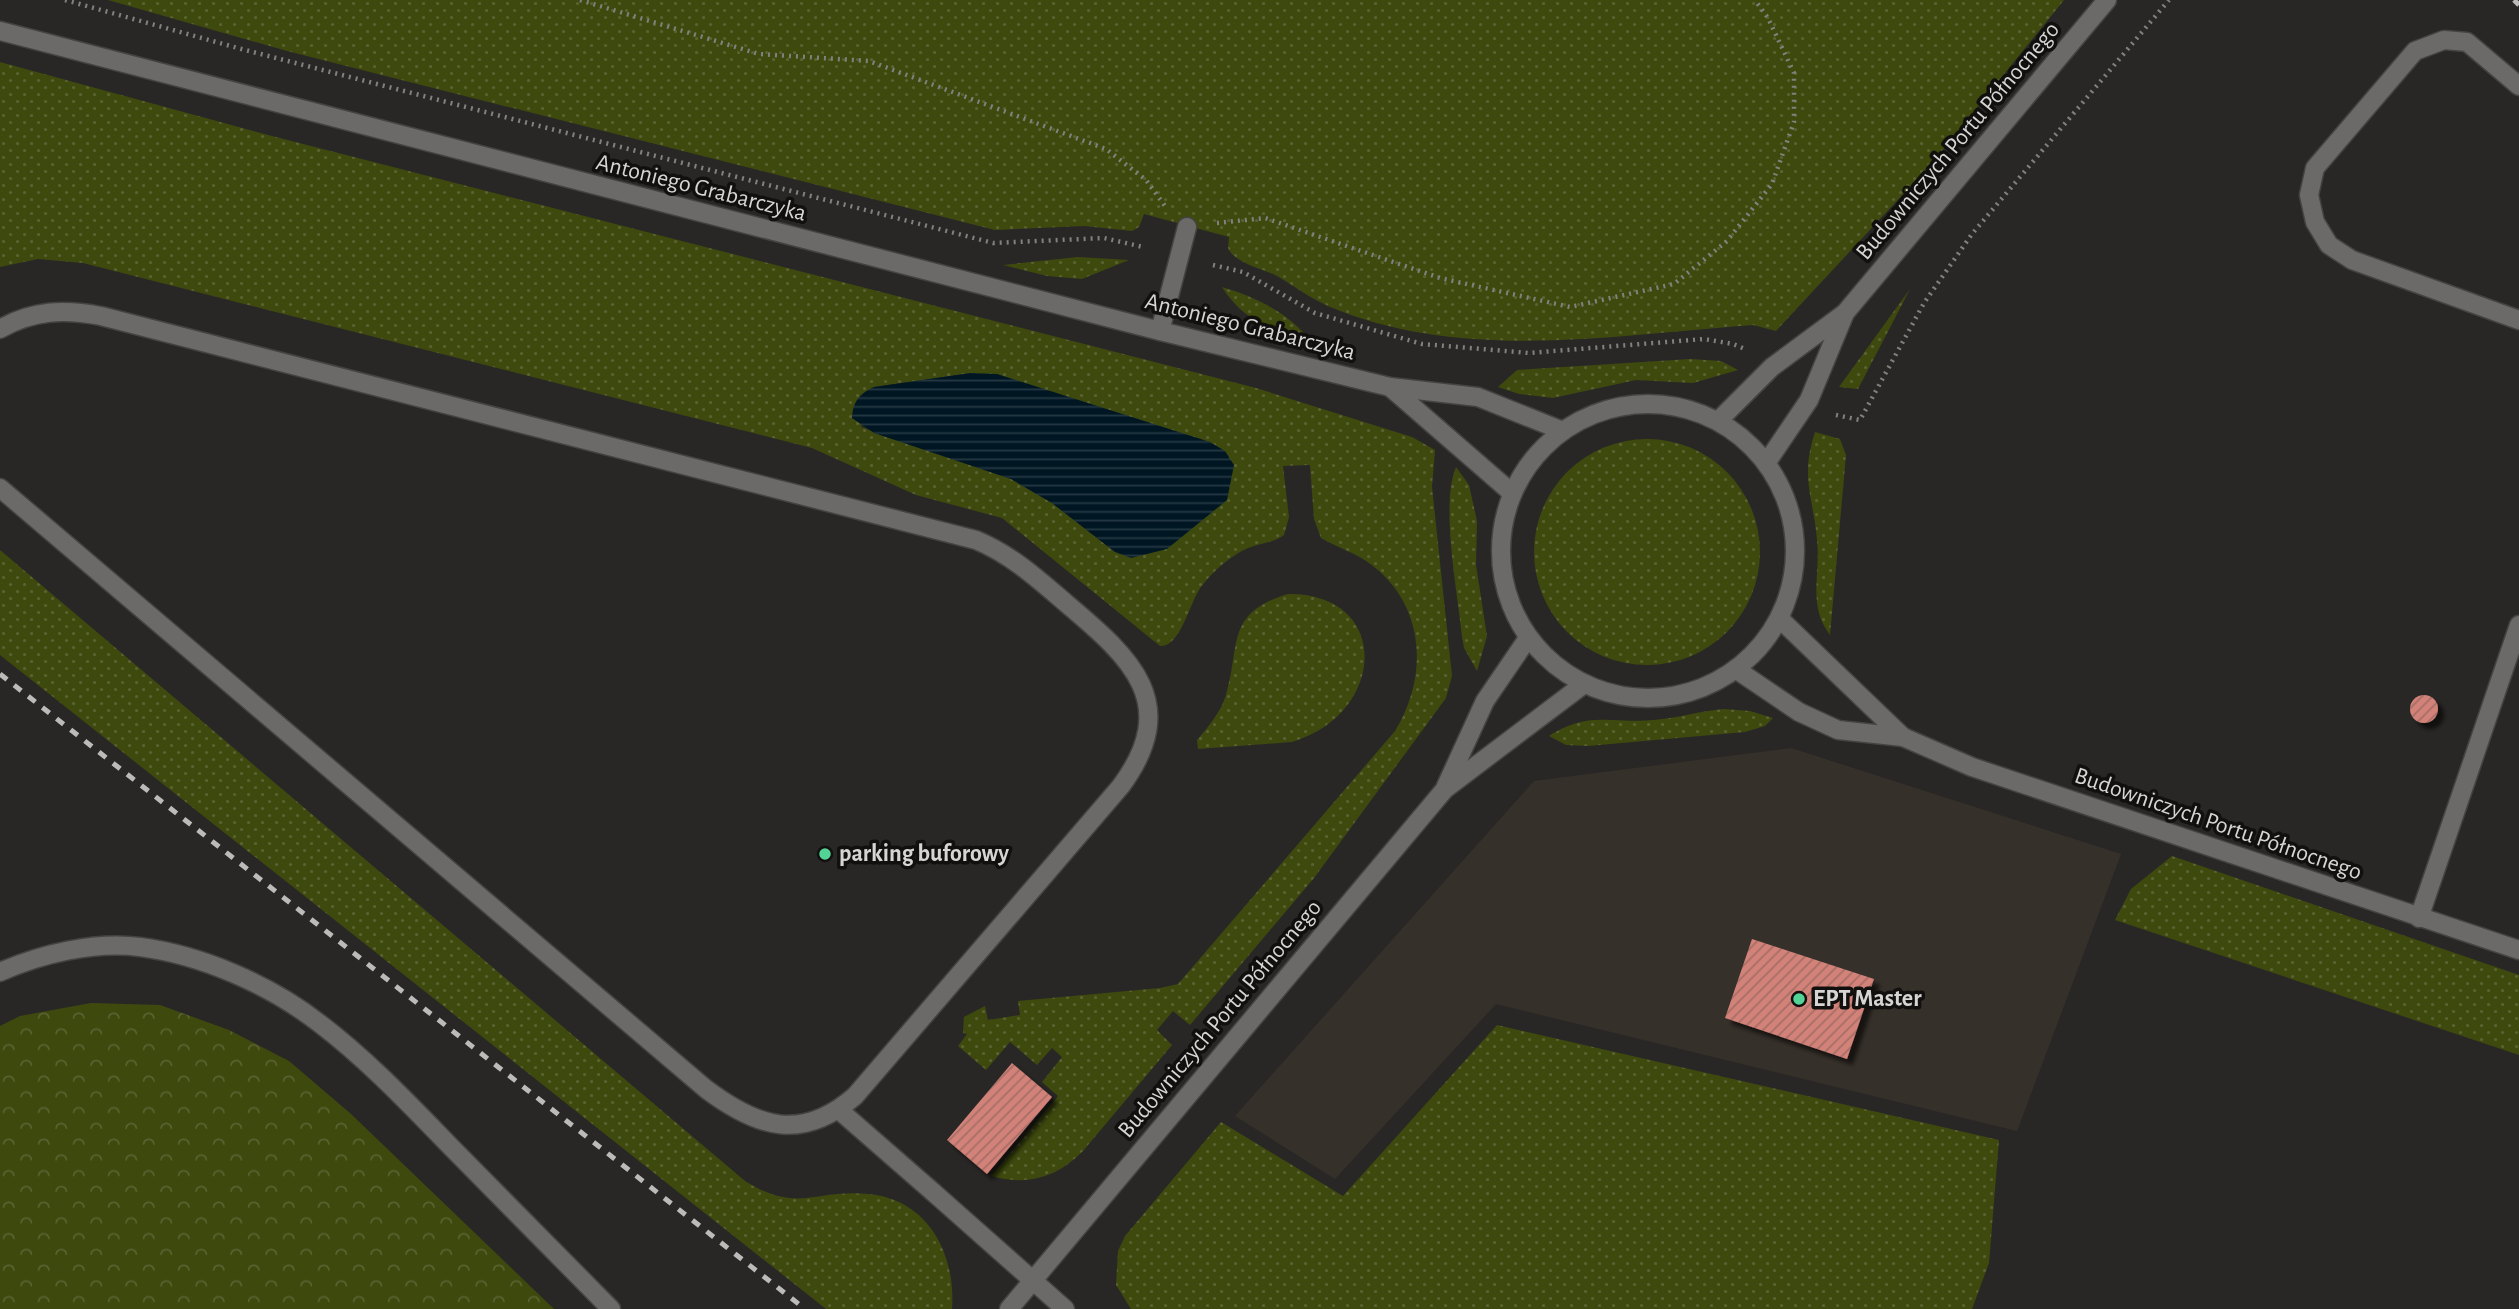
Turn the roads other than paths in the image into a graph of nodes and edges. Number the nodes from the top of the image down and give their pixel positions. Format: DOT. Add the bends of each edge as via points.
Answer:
graph roads {
  1 [pos="2107,0"];
  2 [pos="0,32"];
  3 [pos="2519,86"];
  4 [pos="1187,227"];
  5 [pos="1845,313"];
  6 [pos="2519,320"];
  7 [pos="0,329"];
  8 [pos="1160,331"];
  9 [pos="1390,387"];
  10 [pos="1718,421"];
  11 [pos="1558,429"];
  12 [pos="1767,462"];
  13 [pos="0,488"];
  14 [pos="1512,493"];
  15 [pos="1780,619"];
  16 [pos="2519,625"];
  17 [pos="1528,638"];
  18 [pos="1737,670"];
  19 [pos="1584,684"];
  20 [pos="1903,737"];
  21 [pos="1445,789"];
  22 [pos="2419,918"];
  23 [pos="2519,950"];
  24 [pos="0,972"];
  25 [pos="839,1110"];
  26 [pos="1033,1279"];
  27 [pos="611,1309"];
  28 [pos="1009,1309"];
  29 [pos="1065,1309"];
  1 -- 5 [label="street, Budowniczych Portu Północnego"];
  2 -- 8 [label="street, Antoniego Grabarczyka"];
  3 -- 6 [label="street" via="2467,41 2444,40 2415,51 2315,168 2309,195 2315,222 2329,245 2352,260"];
  4 -- 8 [label="street"];
  5 -- 10 [label="street, Budowniczych Portu Północnego" via="1772,368"];
  5 -- 12 [label="street, Budowniczych Portu Północnego" via="1809,400"];
  7 -- 25 [label="street" via="18,319 50,312 101,316 955,534 996,548 1014,560 1111,641 1136,671 1146,703 1146,735 1132,771 870,1080"];
  8 -- 9 [label="street, Antoniego Grabarczyka"];
  9 -- 11 [label="street, Antoniego Grabarczyka" via="1478,397"];
  9 -- 14 [label="street, Antoniego Grabarczyka"];
  10 -- 11 [label="street" via="1684,408 1647,403 1611,408"];
  10 -- 12 [label="street"];
  11 -- 14 [label="street" via="1528,464"];
  12 -- 15 [label="street" via="1787,498 1796,539 1793,580"];
  13 -- 25 [label="street" via="727,1105 758,1121 788,1126"];
  14 -- 17 [label="street" via="1502,525 1500,564 1510,603"];
  15 -- 18 [label="street"];
  15 -- 20 [label="street, Budowniczych Portu Północnego"];
  16 -- 22 [label="street"];
  17 -- 19 [label="street" via="1551,663"];
  17 -- 21 [label="street, Budowniczych Portu Północnego" via="1485,701"];
  18 -- 19 [label="street" via="1701,690 1661,699 1619,696"];
  18 -- 20 [label="street, Budowniczych Portu Północnego" via="1799,712 1838,730"];
  19 -- 21 [label="street, Budowniczych Portu Północnego"];
  20 -- 22 [label="street, Budowniczych Portu Północnego" via="1985,771"];
  21 -- 26 [label="street, Budowniczych Portu Północnego"];
  22 -- 23 [label="street, Budowniczych Portu Północnego"];
  24 -- 27 [label="street" via="27,960 82,949 139,947 197,961 256,984 318,1021 370,1066"];
  25 -- 26 [label="street"];
  26 -- 28 [label="street, Budowniczych Portu Północnego"];
  26 -- 29 [label="street"];
}
